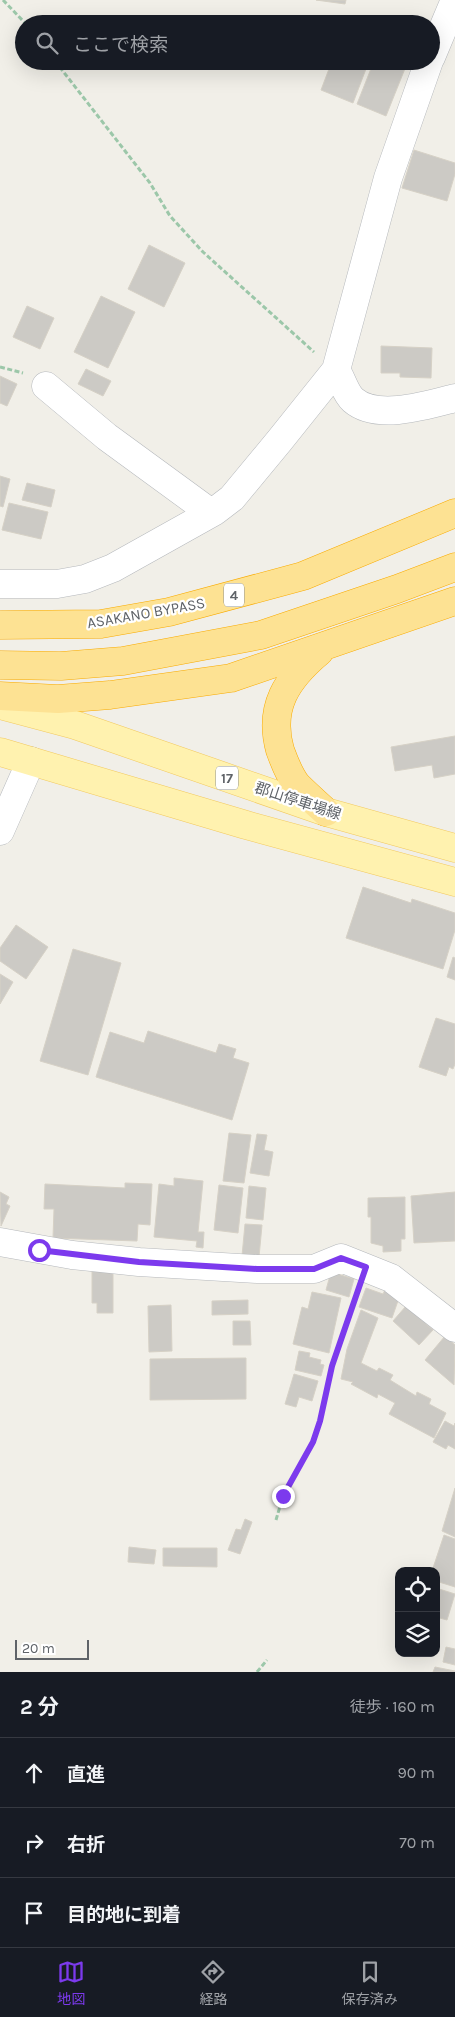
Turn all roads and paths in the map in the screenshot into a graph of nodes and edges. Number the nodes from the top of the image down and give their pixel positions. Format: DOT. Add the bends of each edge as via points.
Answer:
graph roads {
  1 [pos="3,0"];
  2 [pos="455,0"];
  3 [pos="17,15"];
  4 [pos="440,36"];
  5 [pos="62,70"];
  6 [pos="426,70"];
  7 [pos="295,337"];
  8 [pos="336,370"];
  9 [pos="46,386"];
  10 [pos="455,398"];
  11 [pos="455,512"];
  12 [pos="211,513"];
  13 [pos="455,567"];
  14 [pos="0,584"];
  15 [pos="455,601"];
  16 [pos="0,625"];
  17 [pos="328,645"];
  18 [pos="0,665"];
  19 [pos="0,696"];
  20 [pos="0,705"];
  21 [pos="0,752"];
  22 [pos="31,761"];
  23 [pos="326,812"];
  24 [pos="0,831"];
  25 [pos="455,848"];
  26 [pos="455,882"];
  27 [pos="0,1242"];
  28 [pos="366,1267"];
  29 [pos="455,1328"];
  30 [pos="276,1520"];
  31 [pos="266,1660"];
  32 [pos="257,1672"];
  1 -- 3 [label="path"];
  2 -- 4 [label="street"];
  5 -- 7 [label="path" via="150,183 170,216 202,252"];
  6 -- 8 [label="street" via="388,178"];
  8 -- 10 [label="street" via="352,399 373,409 394,411"];
  8 -- 12 [label="street" via="232,498"];
  9 -- 12 [label="street"];
  11 -- 16 [label="highway, ASAKANO BYPASS / 4" via="304,576 169,612 100,624"];
  12 -- 14 [label="street" via="113,568 85,579 57,584"];
  13 -- 18 [label="highway" via="261,635 123,661 61,666"];
  15 -- 17 [label="highway"];
  17 -- 19 [label="highway" via="231,678 58,699"];
  17 -- 23 [label="highway" via="288,685 279,706 275,733 296,784"];
  20 -- 23 [label="main road, 郡山停車場線 / 17" via="75,725"];
  21 -- 22 [label="main road"];
  22 -- 24 [label="street"];
  22 -- 26 [label="main road" via="246,825"];
  23 -- 25 [label="main road, 郡山停車場線 / 17"];
  27 -- 28 [label="street" via="55,1253 163,1264 305,1270 341,1258"];
  28 -- 29 [label="street" via="391,1278"];
  28 -- 30 [label="path" via="332,1366 316,1435 283,1496"];
  31 -- 32 [label="path"];
}
